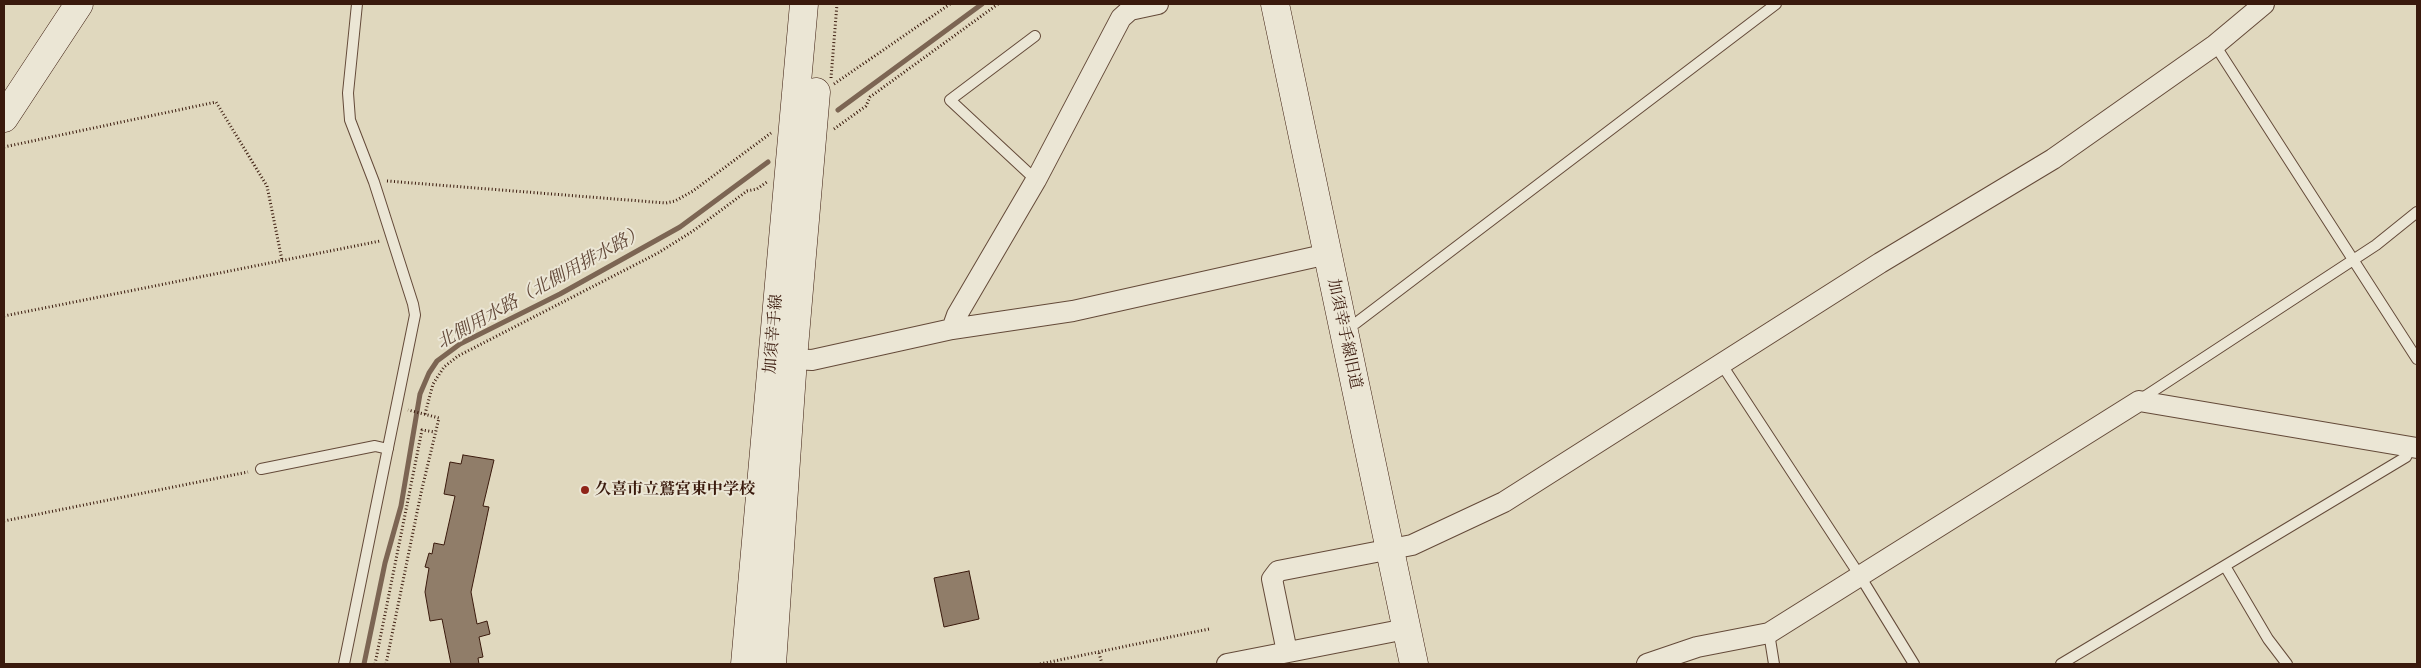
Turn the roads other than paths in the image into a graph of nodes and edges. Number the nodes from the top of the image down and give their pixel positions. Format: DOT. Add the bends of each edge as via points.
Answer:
graph roads {
  1 [pos="79,4"];
  2 [pos="357,4"];
  3 [pos="804,4"];
  4 [pos="823,4"];
  5 [pos="1158,4"];
  6 [pos="1275,4"];
  7 [pos="1776,4"];
  8 [pos="2264,4"];
  9 [pos="1035,36"];
  10 [pos="2215,46"];
  11 [pos="4,118"];
  12 [pos="1036,180"];
  13 [pos="2417,212"];
  14 [pos="1328,254"];
  15 [pos="2353,260"];
  16 [pos="1343,328"];
  17 [pos="952,329"];
  18 [pos="793,358"];
  19 [pos="2417,359"];
  20 [pos="1722,365"];
  21 [pos="2139,401"];
  22 [pos="2414,447"];
  23 [pos="388,449"];
  24 [pos="261,469"];
  25 [pos="1389,548"];
  26 [pos="2225,566"];
  27 [pos="1860,576"];
  28 [pos="1406,629"];
  29 [pos="1769,633"];
  30 [pos="1287,652"];
  31 [pos="344,664"];
  32 [pos="745,664"];
  33 [pos="772,664"];
  34 [pos="1227,664"];
  35 [pos="1414,664"];
  36 [pos="1647,664"];
  37 [pos="1774,664"];
  38 [pos="1914,664"];
  39 [pos="2061,664"];
  40 [pos="2287,664"];
  1 -- 11 [label="main road"];
  2 -- 23 [label="lane" via="348,93 350,120 374,182 415,315"];
  3 -- 32 [label="main road, 加須幸手線"];
  4 -- 18 [label="main road, 加須幸手線" via="824,77"];
  5 -- 12 [label="street" via="1124,13"];
  6 -- 14 [label="main road, 加須幸手線旧道"];
  7 -- 16 [label="lane" via="1356,323"];
  8 -- 10 [label="street"];
  9 -- 12 [label="lane" via="950,100"];
  10 -- 15 [label="lane"];
  10 -- 20 [label="street" via="2053,159 1880,263"];
  12 -- 17 [label="street" via="957,315"];
  13 -- 15 [label="lane"];
  14 -- 16 [label="main road, 加須幸手線旧道"];
  14 -- 17 [label="street" via="1073,311"];
  15 -- 19 [label="lane"];
  15 -- 21 [label="lane"];
  16 -- 25 [label="main road, 加須幸手線旧道"];
  17 -- 18 [label="street" via="812,360"];
  18 -- 33 [label="main road, 加須幸手線"];
  20 -- 25 [label="street" via="1504,502 1412,545"];
  20 -- 27 [label="lane"];
  21 -- 22 [label="street"];
  21 -- 27 [label="street"];
  22 -- 26 [label="lane" via="2406,457"];
  23 -- 24 [label="lane" via="375,446"];
  23 -- 31 [label="lane"];
  25 -- 28 [label="main road, 加須幸手線旧道"];
  25 -- 30 [label="street" via="1278,571 1272,579"];
  26 -- 39 [label="lane"];
  26 -- 40 [label="lane" via="2268,639"];
  27 -- 29 [label="street"];
  27 -- 38 [label="lane"];
  28 -- 30 [label="street"];
  28 -- 35 [label="main road, 加須幸手線旧道"];
  29 -- 36 [label="street" via="1697,647"];
  29 -- 37 [label="lane"];
  30 -- 34 [label="street"];
}
